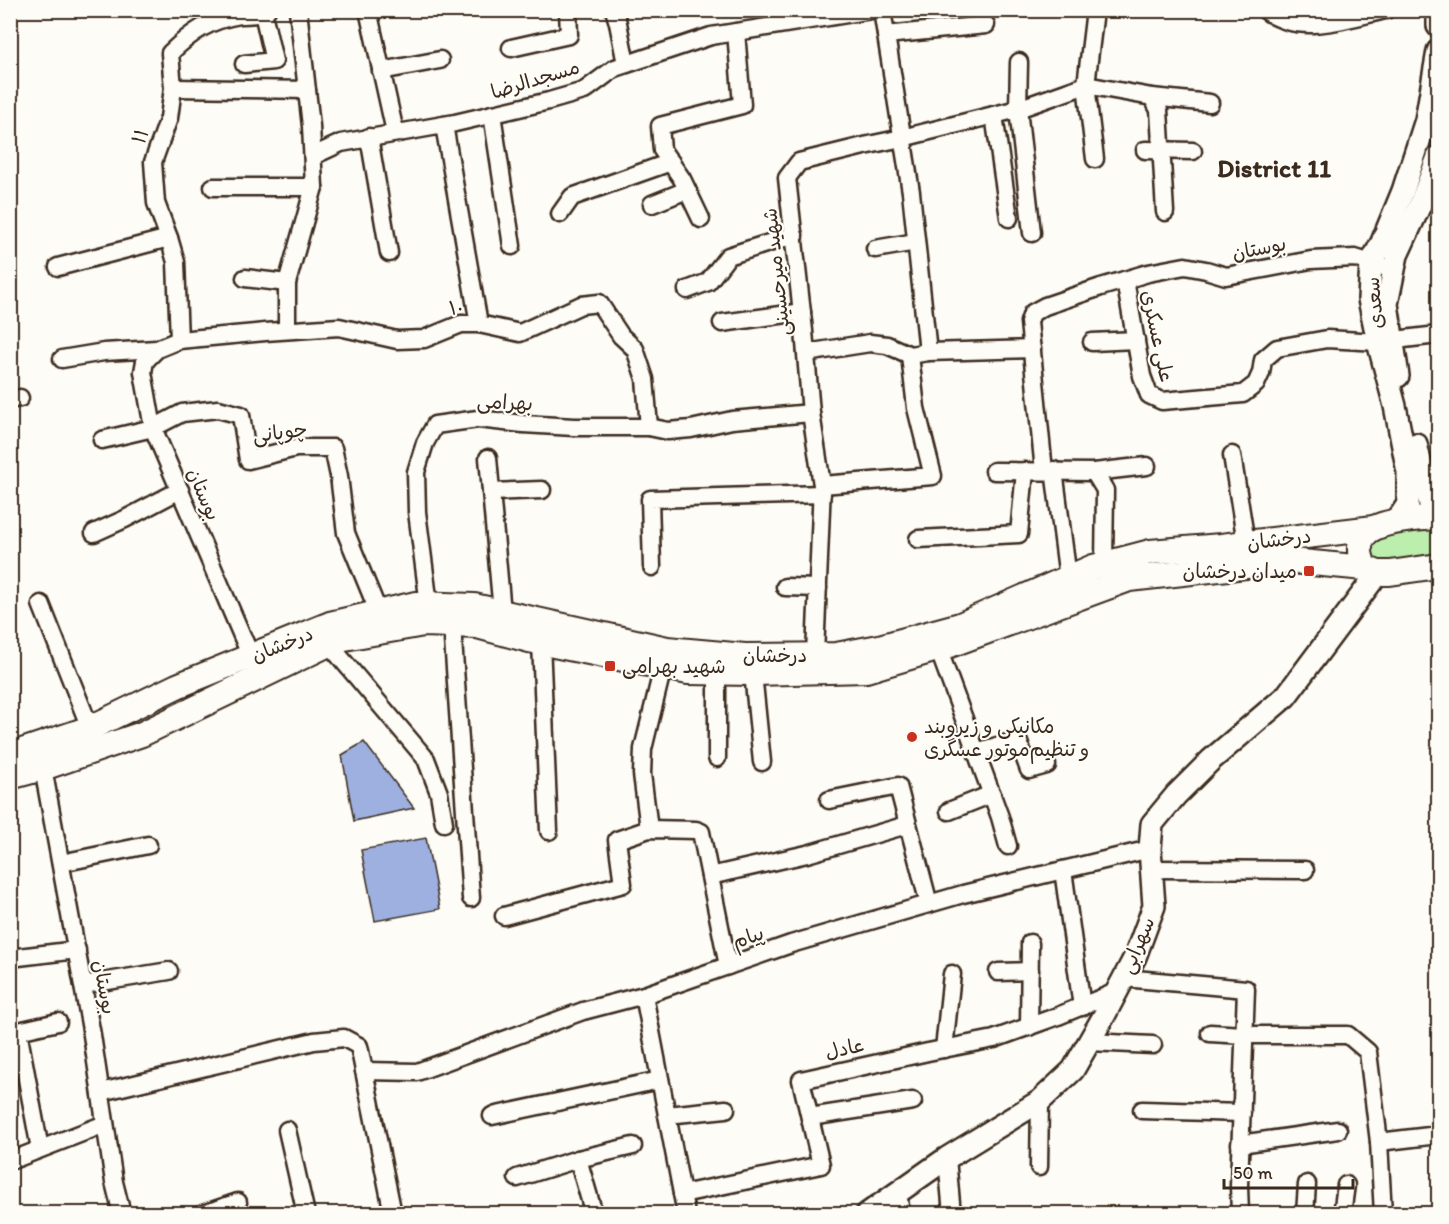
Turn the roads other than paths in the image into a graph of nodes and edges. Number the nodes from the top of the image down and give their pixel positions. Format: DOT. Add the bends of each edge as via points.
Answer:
graph roads {
  1 [pos="298,10"];
  2 [pos="368,10"];
  3 [pos="568,10"];
  4 [pos="614,10"];
  5 [pos="872,10"];
  6 [pos="882,10"];
  7 [pos="1095,10"];
  8 [pos="1265,10"];
  9 [pos="1386,10"];
  10 [pos="1438,10"];
  11 [pos="265,12"];
  12 [pos="986,25"];
  13 [pos="1438,26"];
  14 [pos="735,32"];
  15 [pos="886,35"];
  16 [pos="511,48"];
  17 [pos="1438,51"];
  18 [pos="440,60"];
  19 [pos="1019,62"];
  20 [pos="244,64"];
  21 [pos="626,64"];
  22 [pos="381,71"];
  23 [pos="1086,85"];
  24 [pos="173,88"];
  25 [pos="307,90"];
  26 [pos="1152,97"];
  27 [pos="1210,103"];
  28 [pos="1018,110"];
  29 [pos="492,114"];
  30 [pos="994,116"];
  31 [pos="1432,122"];
  32 [pos="444,124"];
  33 [pos="395,132"];
  34 [pos="369,137"];
  35 [pos="902,138"];
  36 [pos="1153,151"];
  37 [pos="1193,151"];
  38 [pos="313,156"];
  39 [pos="1438,157"];
  40 [pos="1095,159"];
  41 [pos="671,162"];
  42 [pos="213,187"];
  43 [pos="314,187"];
  44 [pos="687,190"];
  45 [pos="652,204"];
  46 [pos="1165,212"];
  47 [pos="560,214"];
  48 [pos="1009,218"];
  49 [pos="701,219"];
  50 [pos="1032,233"];
  51 [pos="794,235"];
  52 [pos="170,238"];
  53 [pos="916,242"];
  54 [pos="512,246"];
  55 [pos="875,249"];
  56 [pos="389,253"];
  57 [pos="1371,263"];
  58 [pos="58,267"];
  59 [pos="1394,270"];
  60 [pos="245,278"];
  61 [pos="1125,280"];
  62 [pos="287,284"];
  63 [pos="687,290"];
  64 [pos="802,312"];
  65 [pos="722,323"];
  66 [pos="479,324"];
  67 [pos="287,330"];
  68 [pos="1438,335"];
  69 [pos="179,340"];
  70 [pos="1136,340"];
  71 [pos="1092,342"];
  72 [pos="1386,342"];
  73 [pos="157,349"];
  74 [pos="1032,349"];
  75 [pos="806,352"];
  76 [pos="928,352"];
  77 [pos="910,355"];
  78 [pos="62,359"];
  79 [pos="811,413"];
  80 [pos="649,427"];
  81 [pos="153,428"];
  82 [pos="102,440"];
  83 [pos="1232,456"];
  84 [pos="488,458"];
  85 [pos="1148,466"];
  86 [pos="994,471"];
  87 [pos="1025,471"];
  88 [pos="1049,471"];
  89 [pos="1094,472"];
  90 [pos="822,489"];
  91 [pos="180,490"];
  92 [pos="542,490"];
  93 [pos="491,492"];
  94 [pos="1436,517"];
  95 [pos="1385,525"];
  96 [pos="94,533"];
  97 [pos="918,539"];
  98 [pos="1246,543"];
  99 [pos="1104,565"];
  100 [pos="1438,566"];
  101 [pos="652,567"];
  102 [pos="1372,570"];
  103 [pos="1068,578"];
  104 [pos="785,587"];
  105 [pos="818,588"];
  106 [pos="41,604"];
  107 [pos="429,605"];
  108 [pos="502,612"];
  109 [pos="383,622"];
  110 [pos="452,625"];
  111 [pos="541,642"];
  112 [pos="329,644"];
  113 [pos="938,648"];
  114 [pos="815,663"];
  115 [pos="255,667"];
  116 [pos="663,667"];
  117 [pos="717,672"];
  118 [pos="753,673"];
  119 [pos="90,728"];
  120 [pos="976,752"];
  121 [pos="10,755"];
  122 [pos="717,758"];
  123 [pos="762,762"];
  124 [pos="1047,765"];
  125 [pos="43,768"];
  126 [pos="10,777"];
  127 [pos="992,794"];
  128 [pos="829,800"];
  129 [pos="950,811"];
  130 [pos="444,823"];
  131 [pos="907,825"];
  132 [pos="649,829"];
  133 [pos="549,831"];
  134 [pos="148,845"];
  135 [pos="1008,846"];
  136 [pos="1151,859"];
  137 [pos="61,863"];
  138 [pos="1063,870"];
  139 [pos="1305,870"];
  140 [pos="710,876"];
  141 [pos="471,898"];
  142 [pos="929,904"];
  143 [pos="504,916"];
  144 [pos="1030,943"];
  145 [pos="77,950"];
  146 [pos="10,958"];
  147 [pos="728,966"];
  148 [pos="169,971"];
  149 [pos="1030,971"];
  150 [pos="998,972"];
  151 [pos="952,974"];
  152 [pos="83,985"];
  153 [pos="1120,985"];
  154 [pos="644,994"];
  155 [pos="1082,1007"];
  156 [pos="58,1022"];
  157 [pos="1029,1027"];
  158 [pos="1210,1033"];
  159 [pos="1244,1035"];
  160 [pos="1089,1042"];
  161 [pos="1153,1045"];
  162 [pos="944,1049"];
  163 [pos="364,1071"];
  164 [pos="660,1080"];
  165 [pos="101,1092"];
  166 [pos="913,1101"];
  167 [pos="1040,1101"];
  168 [pos="726,1108"];
  169 [pos="1142,1110"];
  170 [pos="1242,1113"];
  171 [pos="667,1115"];
  172 [pos="492,1116"];
  173 [pos="810,1117"];
  174 [pos="105,1124"];
  175 [pos="287,1130"];
  176 [pos="1338,1130"];
  177 [pos="1438,1135"];
  178 [pos="1379,1142"];
  179 [pos="1240,1144"];
  180 [pos="633,1146"];
  181 [pos="40,1149"];
  182 [pos="947,1158"];
  183 [pos="578,1159"];
  184 [pos="10,1161"];
  185 [pos="1040,1167"];
  186 [pos="517,1178"];
  187 [pos="1307,1184"];
  188 [pos="1346,1185"];
  189 [pos="898,1192"];
  190 [pos="682,1194"];
  191 [pos="238,1202"];
  192 [pos="122,1214"];
  193 [pos="203,1214"];
  194 [pos="306,1214"];
  195 [pos="393,1214"];
  196 [pos="594,1214"];
  197 [pos="686,1214"];
  198 [pos="867,1214"];
  199 [pos="900,1214"];
  200 [pos="952,1214"];
  201 [pos="1240,1214"];
  202 [pos="1305,1214"];
  203 [pos="1342,1214"];
  204 [pos="1383,1214"];
  1 -- 25 [label="street"];
  2 -- 22 [label="street"];
  3 -- 16 [label="street" via="568,34"];
  4 -- 21 [label="street"];
  5 -- 14 [label="street, مسجدالرضا"];
  6 -- 15 [label="street"];
  7 -- 23 [label="street"];
  8 -- 9 [label="street" via="1275,18 1293,23 1321,25"];
  10 -- 13 [label="street"];
  11 -- 20 [label="street" via="274,61"];
  11 -- 24 [label="street, ۱۱" via="211,23 189,35 170,53"];
  12 -- 15 [label="street"];
  14 -- 21 [label="street, مسجدالرضا"];
  14 -- 41 [label="street" via="742,105 660,126 662,150"];
  15 -- 35 [label="street"];
  17 -- 31 [label="street, سعدی"];
  18 -- 22 [label="street"];
  19 -- 28 [label="street"];
  21 -- 29 [label="street, مسجدالرضا" via="584,91"];
  22 -- 33 [label="street"];
  23 -- 26 [label="street"];
  23 -- 28 [label="street, شهید میرحسینی"];
  23 -- 40 [label="street"];
  24 -- 25 [label="street"];
  24 -- 52 [label="street, ۱۱" via="169,117 153,162 156,203"];
  25 -- 38 [label="street"];
  26 -- 27 [label="street"];
  26 -- 36 [label="street" via="1159,110"];
  28 -- 30 [label="street, شهید میرحسینی"];
  28 -- 50 [label="street"];
  29 -- 32 [label="street, مسجدالرضا"];
  29 -- 54 [label="street"];
  30 -- 35 [label="street, شهید میرحسینی"];
  30 -- 48 [label="street"];
  31 -- 57 [label="street, سعدی"];
  32 -- 33 [label="street, مسجدالرضا"];
  32 -- 66 [label="street"];
  33 -- 34 [label="street, مسجدالرضا"];
  34 -- 38 [label="street, مسجدالرضا" via="341,143"];
  34 -- 56 [label="street"];
  35 -- 51 [label="street, شهید میرحسینی" via="800,162 787,178"];
  35 -- 53 [label="street"];
  36 -- 37 [label="street"];
  36 -- 46 [label="street"];
  38 -- 43 [label="street"];
  39 -- 59 [label="street, سعدی"];
  41 -- 44 [label="street"];
  41 -- 47 [label="street" via="573,197"];
  42 -- 43 [label="street"];
  43 -- 62 [label="street"];
  44 -- 45 [label="street"];
  44 -- 49 [label="street"];
  51 -- 63 [label="street" via="728,256 708,282"];
  51 -- 64 [label="street, شهید میرحسینی"];
  52 -- 58 [label="street"];
  52 -- 69 [label="street, ۱۱" via="176,262"];
  53 -- 55 [label="street"];
  53 -- 76 [label="street"];
  57 -- 59 [label="street, بوستان"];
  57 -- 61 [label="street, بوستان" via="1355,258 1311,260 1226,276 1185,266"];
  57 -- 72 [label="street, سعدی" via="1369,299"];
  59 -- 72 [label="street, سعدی" via="1387,304"];
  60 -- 62 [label="street"];
  61 -- 70 [label="street, علی عسکری"];
  61 -- 74 [label="street, بوستان" via="1032,313"];
  62 -- 67 [label="street"];
  64 -- 65 [label="street"];
  64 -- 75 [label="street, شهید میرحسینی"];
  66 -- 67 [label="street, ۱۰" via="461,324 424,339 397,340 339,327"];
  66 -- 80 [label="street, ۱۰" via="520,333 580,306 599,303 621,336 635,349 645,380"];
  67 -- 69 [label="street, ۱۰"];
  68 -- 72 [label="street"];
  69 -- 73 [label="street"];
  70 -- 71 [label="street"];
  70 -- 72 [label="street, علی عسکری" via="1149,395 1162,401 1243,394 1256,384 1263,360 1276,348 1327,339"];
  72 -- 94 [label="street, سعدی"];
  72 -- 95 [label="street, سعدی" via="1408,472 1408,504"];
  73 -- 78 [label="street"];
  73 -- 81 [label="street, بوستان" via="145,361 143,372"];
  74 -- 76 [label="street"];
  74 -- 88 [label="street"];
  75 -- 77 [label="street" via="870,343"];
  75 -- 79 [label="street, شهید میرحسینی"];
  76 -- 77 [label="street"];
  77 -- 90 [label="street" via="916,408 933,476"];
  79 -- 80 [label="street" via="668,431"];
  79 -- 90 [label="street, شهید میرحسینی"];
  80 -- 107 [label="street, بهرامی" via="573,427 478,419 435,425 416,472"];
  81 -- 82 [label="street"];
  81 -- 91 [label="street, بوستان"];
  81 -- 109 [label="street, چوپانی" via="182,413 218,409 241,415 248,460 296,448 333,448 346,533"];
  83 -- 98 [label="street"];
  84 -- 93 [label="street"];
  85 -- 89 [label="street"];
  86 -- 87 [label="street"];
  87 -- 88 [label="street"];
  87 -- 97 [label="street" via="1019,534"];
  88 -- 89 [label="street"];
  88 -- 103 [label="street"];
  89 -- 99 [label="street" via="1105,490"];
  90 -- 101 [label="street" via="650,499"];
  90 -- 105 [label="street, شهید میرحسینی"];
  91 -- 96 [label="street"];
  91 -- 115 [label="street, بوستان"];
  92 -- 93 [label="street"];
  93 -- 108 [label="street"];
  94 -- 95 [label="main road"];
  95 -- 98 [label="main road, درخشان"];
  95 -- 102 [label="main road" via="1361,538 1360,554"];
  98 -- 99 [label="main road, درخشان" via="1150,552"];
  99 -- 103 [label="main road, درخشان"];
  100 -- 102 [label="main road" via="1390,573"];
  102 -- 113 [label="main road, درخشان" via="1291,561 1129,579"];
  102 -- 136 [label="street, سهرابی" via="1286,696 1211,760 1152,824"];
  103 -- 114 [label="main road, درخشان" via="960,625"];
  104 -- 105 [label="street"];
  105 -- 114 [label="street, شهید میرحسینی"];
  106 -- 119 [label="street"];
  107 -- 108 [label="main road, درخشان" via="474,606"];
  107 -- 109 [label="main road, درخشان" via="416,604"];
  108 -- 114 [label="main road, درخشان" via="668,649"];
  109 -- 110 [label="main road, درخشان"];
  109 -- 112 [label="main road, درخشان"];
  109 -- 115 [label="main road, درخشان" via="330,624"];
  110 -- 111 [label="main road, درخشان" via="477,626"];
  110 -- 141 [label="street"];
  111 -- 116 [label="main road, درخشان"];
  111 -- 133 [label="street"];
  112 -- 115 [label="main road, درخشان"];
  112 -- 130 [label="street" via="426,759 439,793"];
  113 -- 114 [label="main road, درخشان" via="866,670"];
  113 -- 120 [label="street"];
  114 -- 118 [label="main road, درخشان"];
  115 -- 119 [label="main road, درخشان" via="177,686"];
  115 -- 125 [label="main road, درخشان" via="142,734"];
  116 -- 117 [label="main road, درخشان"];
  116 -- 132 [label="street" via="643,749"];
  117 -- 118 [label="main road, درخشان"];
  117 -- 122 [label="street"];
  118 -- 123 [label="street"];
  119 -- 121 [label="main road, درخشان"];
  120 -- 124 [label="street" via="1018,740 1029,770"];
  120 -- 127 [label="street"];
  125 -- 126 [label="main road, درخشان"];
  125 -- 137 [label="street, بوستان"];
  127 -- 129 [label="street"];
  127 -- 135 [label="street"];
  128 -- 131 [label="street" via="898,786"];
  131 -- 140 [label="street" via="807,854"];
  131 -- 142 [label="street"];
  132 -- 140 [label="street" via="701,832"];
  132 -- 143 [label="street" via="617,840 623,884"];
  134 -- 137 [label="street"];
  136 -- 138 [label="street, پیام"];
  136 -- 139 [label="street, پیام"];
  136 -- 153 [label="street, سهرابی" via="1154,906"];
  137 -- 145 [label="street, بوستان"];
  138 -- 142 [label="street, پیام"];
  138 -- 155 [label="street"];
  140 -- 147 [label="street"];
  142 -- 147 [label="street, پیام"];
  144 -- 149 [label="street"];
  145 -- 146 [label="street"];
  145 -- 152 [label="street, بوستان"];
  147 -- 154 [label="street, پیام"];
  148 -- 152 [label="street"];
  149 -- 150 [label="street"];
  149 -- 157 [label="street"];
  151 -- 162 [label="street"];
  152 -- 165 [label="street, بوستان"];
  153 -- 155 [label="street, عادل"];
  153 -- 159 [label="street" via="1246,989"];
  153 -- 160 [label="street, سهرابی"];
  154 -- 163 [label="street, پیام" via="584,1011 417,1072"];
  154 -- 164 [label="street"];
  155 -- 157 [label="street, عادل"];
  156 -- 181 [label="street" via="18,1030"];
  157 -- 162 [label="street, عادل"];
  158 -- 159 [label="street"];
  159 -- 170 [label="street"];
  159 -- 178 [label="street" via="1348,1035 1368,1052"];
  160 -- 161 [label="street"];
  160 -- 167 [label="street, سهرابی" via="1073,1070"];
  162 -- 173 [label="street, عادل" via="801,1080"];
  163 -- 165 [label="street" via="359,1046 344,1038 314,1041"];
  163 -- 195 [label="street"];
  164 -- 171 [label="street"];
  164 -- 172 [label="street"];
  165 -- 174 [label="street, بوستان"];
  166 -- 173 [label="street"];
  167 -- 182 [label="street, سهرابی"];
  167 -- 185 [label="street"];
  168 -- 171 [label="street"];
  169 -- 170 [label="street"];
  170 -- 179 [label="street"];
  171 -- 190 [label="street"];
  173 -- 190 [label="street, عادل" via="821,1165"];
  174 -- 181 [label="street"];
  174 -- 192 [label="street, بوستان"];
  175 -- 194 [label="street"];
  176 -- 179 [label="street"];
  177 -- 178 [label="street"];
  178 -- 204 [label="street"];
  179 -- 201 [label="street"];
  180 -- 183 [label="street"];
  181 -- 184 [label="street"];
  182 -- 189 [label="street, سهرابی"];
  182 -- 200 [label="street"];
  183 -- 186 [label="street"];
  183 -- 196 [label="street"];
  187 -- 202 [label="street"];
  188 -- 203 [label="street"];
  189 -- 198 [label="street, سهرابی"];
  189 -- 199 [label="street"];
  190 -- 197 [label="street"];
  191 -- 193 [label="street"];
}
